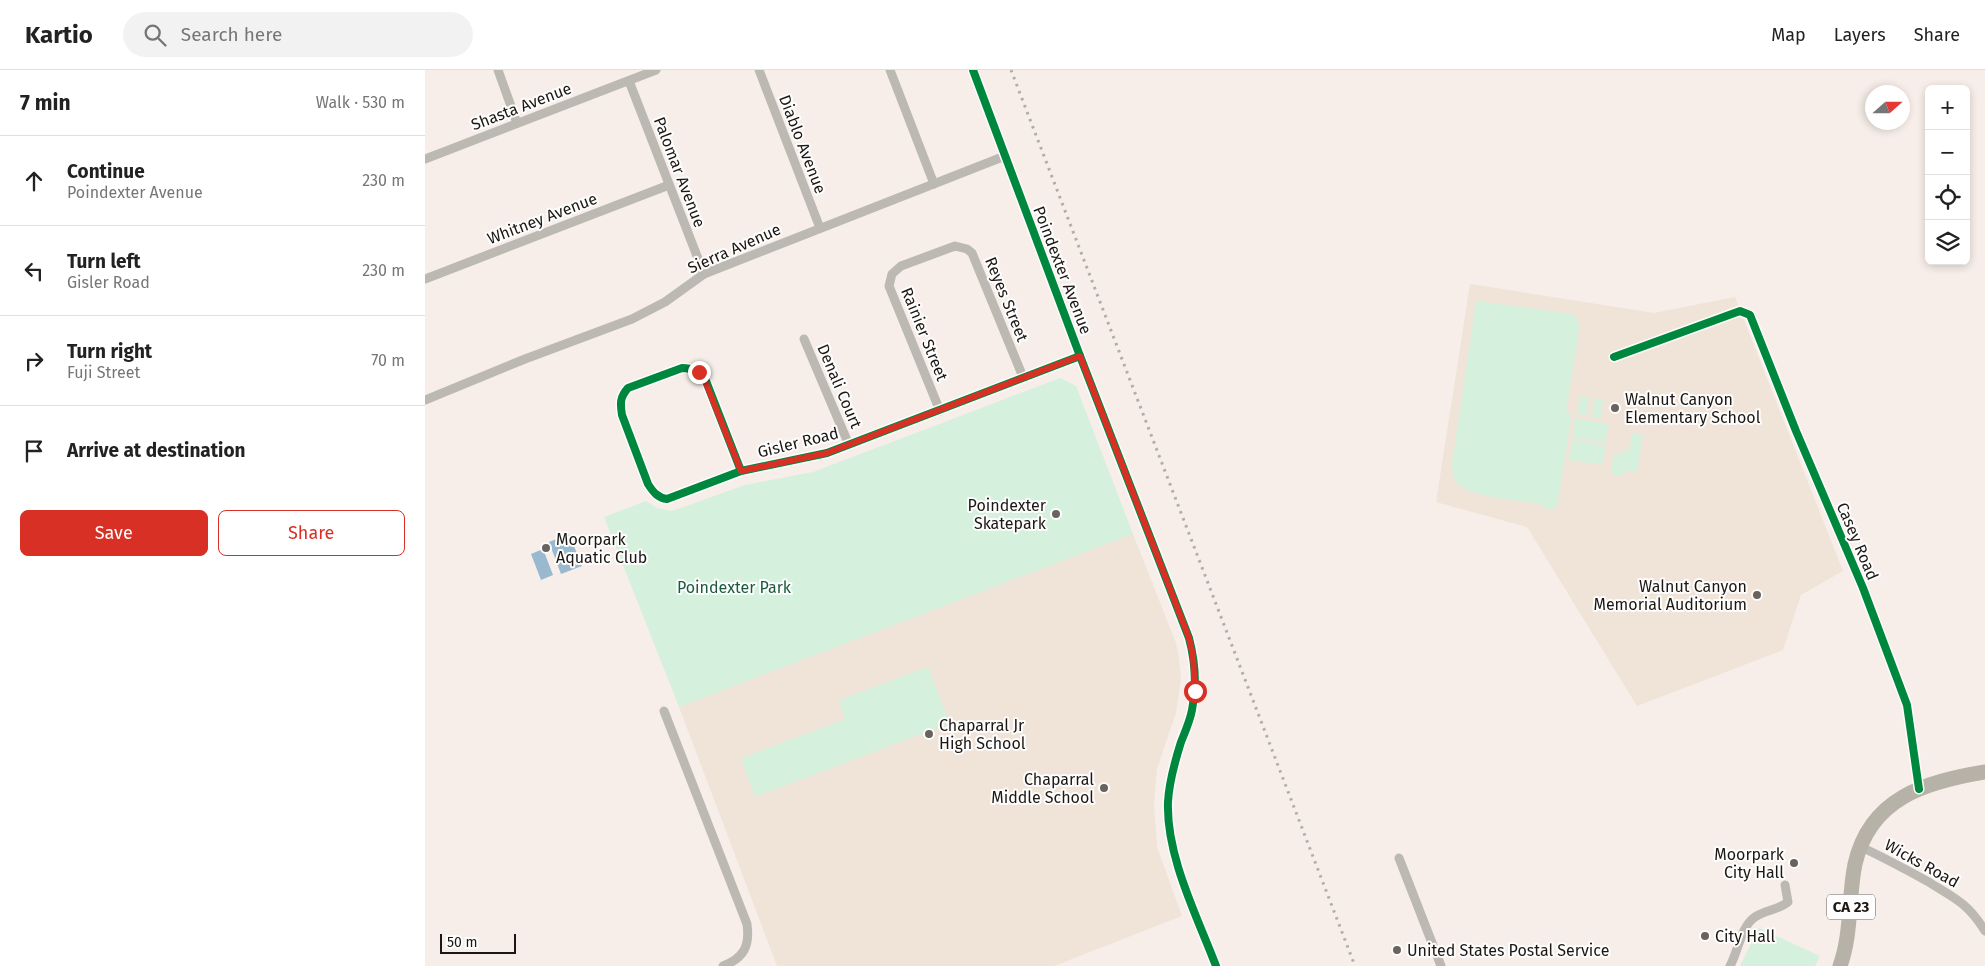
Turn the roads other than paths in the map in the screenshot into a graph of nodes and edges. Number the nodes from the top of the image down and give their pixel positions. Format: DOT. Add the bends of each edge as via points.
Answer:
graph roads {
  1 [pos="498,70"];
  2 [pos="656,70"];
  3 [pos="759,70"];
  4 [pos="890,70"];
  5 [pos="973,70"];
  6 [pos="629,81"];
  7 [pos="517,123"];
  8 [pos="1005,156"];
  9 [pos="425,159"];
  10 [pos="934,184"];
  11 [pos="669,185"];
  12 [pos="820,228"];
  13 [pos="896,270"];
  14 [pos="704,274"];
  15 [pos="425,279"];
  16 [pos="804,339"];
  17 [pos="1080,356"];
  18 [pos="1614,357"];
  19 [pos="1023,377"];
  20 [pos="425,400"];
  21 [pos="940,410"];
  22 [pos="849,445"];
  23 [pos="741,471"];
  24 [pos="664,710"];
  25 [pos="1985,772"];
  26 [pos="1919,789"];
  27 [pos="1861,847"];
  28 [pos="1399,858"];
  29 [pos="1785,885"];
  30 [pos="1985,931"];
  31 [pos="723,966"];
  32 [pos="1217,966"];
  33 [pos="1441,966"];
  34 [pos="1730,966"];
  35 [pos="1840,966"];
  1 -- 7 [label="street"];
  2 -- 6 [label="street, Shasta Avenue"];
  3 -- 12 [label="street, Diablo Avenue"];
  4 -- 10 [label="street"];
  5 -- 8 [label="street, Poindexter Avenue"];
  6 -- 7 [label="street, Shasta Avenue"];
  6 -- 11 [label="street, Palomar Avenue"];
  7 -- 9 [label="street, Shasta Avenue"];
  8 -- 10 [label="street, Sierra Avenue"];
  8 -- 17 [label="street, Poindexter Avenue"];
  10 -- 12 [label="street, Sierra Avenue"];
  11 -- 14 [label="street, Palomar Avenue"];
  11 -- 15 [label="street, Whitney Avenue"];
  12 -- 14 [label="street, Sierra Avenue"];
  13 -- 19 [label="street, Reyes Street" via="955,246 972,252"];
  13 -- 21 [label="street, Rainier Street" via="890,280 891,292"];
  14 -- 20 [label="street, Sierra Avenue" via="665,302 631,319"];
  16 -- 22 [label="street, Denali Court"];
  17 -- 19 [label="street, Gisler Road"];
  17 -- 32 [label="street, Poindexter Avenue" via="1189,638 1195,691 1192,712 1171,779 1168,823 1177,863"];
  18 -- 26 [label="street, Casey Road" via="1740,310 1750,315 1863,588 1907,705"];
  19 -- 21 [label="street, Gisler Road"];
  21 -- 22 [label="street, Gisler Road"];
  22 -- 23 [label="street, Gisler Road" via="815,457"];
  23 -- 23 [label="street, Gisler Road" via="699,372 682,368 629,388 622,395 622,415 652,492 662,499"];
  24 -- 31 [label="street" via="747,924 747,946 731,963"];
  25 -- 26 [label="main road, CA 23"];
  26 -- 27 [label="main road, CA 23" via="1889,806 1870,826"];
  27 -- 30 [label="street, Wicks Road" via="1953,896"];
  27 -- 35 [label="main road, CA 23" via="1855,865 1850,923"];
  28 -- 33 [label="street"];
  29 -- 34 [label="street" via="1788,902 1754,917 1746,927"];
}
